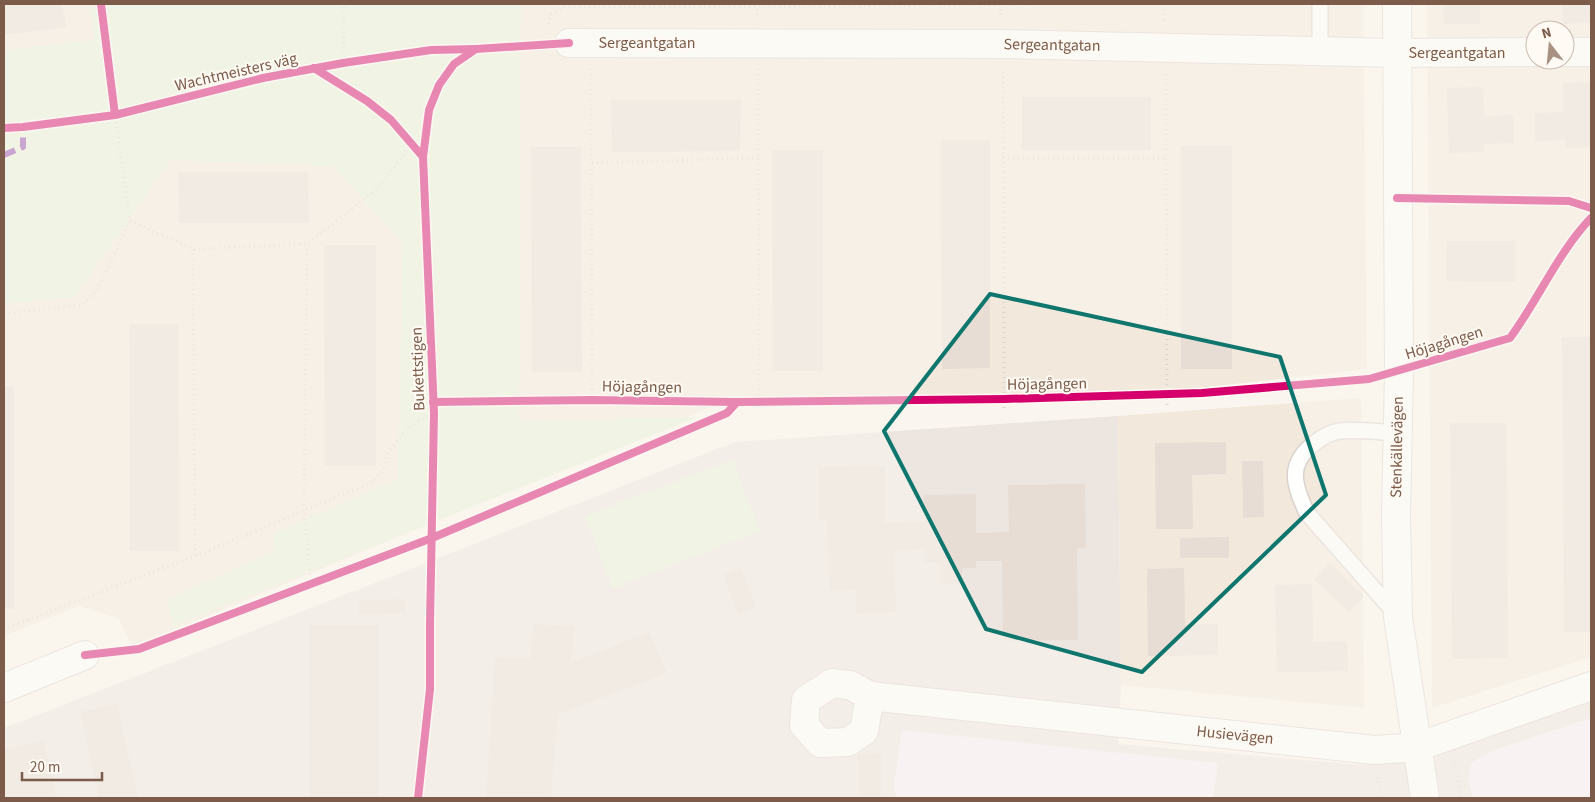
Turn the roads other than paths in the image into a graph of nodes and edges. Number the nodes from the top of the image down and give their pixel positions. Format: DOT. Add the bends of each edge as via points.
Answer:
graph roads {
  1 [pos="1320,4"];
  2 [pos="1397,4"];
  3 [pos="580,43"];
  4 [pos="1320,50"];
  5 [pos="1525,52"];
  6 [pos="1575,52"];
  7 [pos="1591,52"];
  8 [pos="1396,53"];
  9 [pos="1398,433"];
  10 [pos="1398,617"];
  11 [pos="86,655"];
  12 [pos="1591,686"];
  13 [pos="4,688"];
  14 [pos="870,696"];
  15 [pos="1417,747"];
  16 [pos="1424,798"];
  1 -- 4 [label="lane"];
  2 -- 8 [label="street, Stenkällevägen"];
  3 -- 4 [label="street, Sergeantgatan" via="1003,44"];
  4 -- 8 [label="street, Sergeantgatan"];
  5 -- 8 [label="street, Sergeantgatan"];
  6 -- 7 [label="street"];
  8 -- 9 [label="street, Stenkällevägen"];
  9 -- 10 [label="street, Stenkällevägen"];
  9 -- 10 [label="lane" via="1339,431 1321,438 1297,462 1296,477 1307,513"];
  10 -- 15 [label="street, Stenkällevägen"];
  11 -- 13 [label="street"];
  12 -- 15 [label="street, Husievägen"];
  14 -- 15 [label="street, Husievägen" via="1374,750"];
  15 -- 16 [label="street, Stenkällevägen"];
}
